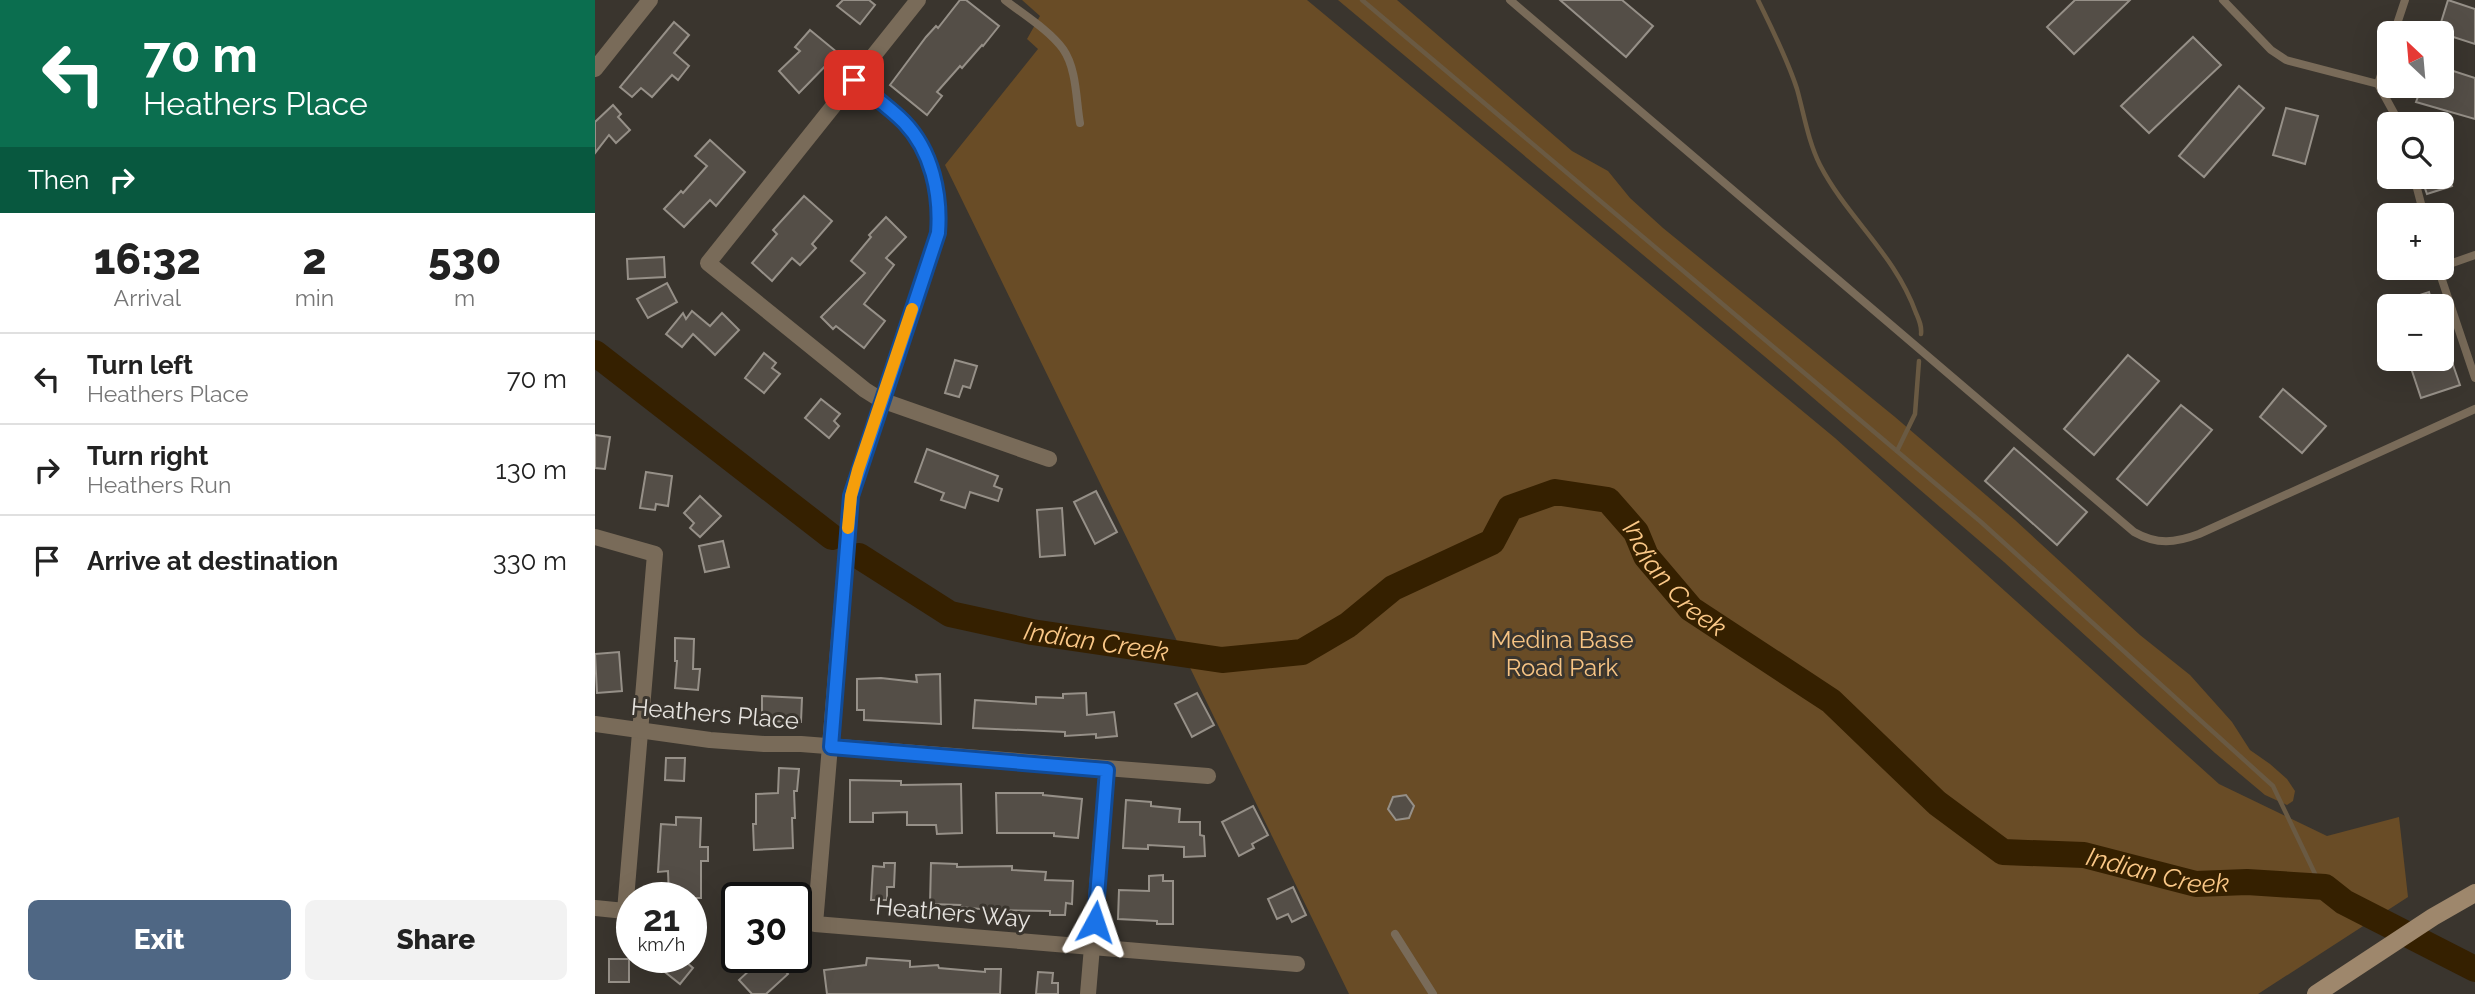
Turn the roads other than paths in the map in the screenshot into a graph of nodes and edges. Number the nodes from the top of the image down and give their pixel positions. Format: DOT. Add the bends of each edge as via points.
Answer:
graph roads {
  1 [pos="650,0"];
  2 [pos="918,0"];
  3 [pos="1005,0"];
  4 [pos="1510,0"];
  5 [pos="2223,0"];
  6 [pos="2405,0"];
  7 [pos="2398,21"];
  8 [pos="595,69"];
  9 [pos="854,80"];
  10 [pos="2377,84"];
  11 [pos="1080,123"];
  12 [pos="2475,255"];
  13 [pos="2454,262"];
  14 [pos="2444,280"];
  15 [pos="2475,378"];
  16 [pos="881,400"];
  17 [pos="2475,409"];
  18 [pos="1049,459"];
  19 [pos="595,537"];
  20 [pos="595,724"];
  21 [pos="639,732"];
  22 [pos="831,747"];
  23 [pos="1107,770"];
  24 [pos="1208,776"];
  25 [pos="2475,893"];
  26 [pos="595,908"];
  27 [pos="1395,934"];
  28 [pos="1093,947"];
  29 [pos="1297,964"];
  30 [pos="1088,994"];
  31 [pos="1433,994"];
  32 [pos="2316,994"];
  1 -- 8 [label="street"];
  2 -- 9 [label="street"];
  3 -- 11 [label="lane" via="1063,50"];
  4 -- 17 [label="lane" via="2134,532 2149,540 2182,541"];
  5 -- 10 [label="lane" via="2286,60"];
  6 -- 7 [label="lane"];
  9 -- 16 [label="street" via="905,123 918,142 940,208 938,233"];
  9 -- 16 [label="street" via="708,263"];
  12 -- 13 [label="lane"];
  14 -- 15 [label="lane"];
  16 -- 18 [label="street"];
  16 -- 22 [label="street" via="851,496"];
  19 -- 21 [label="street" via="655,554"];
  20 -- 21 [label="street, Heathers Place"];
  21 -- 22 [label="street, Heathers Place"];
  21 -- 26 [label="street" via="625,911"];
  22 -- 23 [label="street, Heathers Place"];
  22 -- 28 [label="street, Heathers Way" via="815,924"];
  23 -- 24 [label="street, Heathers Place"];
  23 -- 28 [label="street"];
  25 -- 32 [label="street"];
  27 -- 31 [label="lane"];
  28 -- 29 [label="street, Heathers Way"];
  28 -- 30 [label="street"];
}
